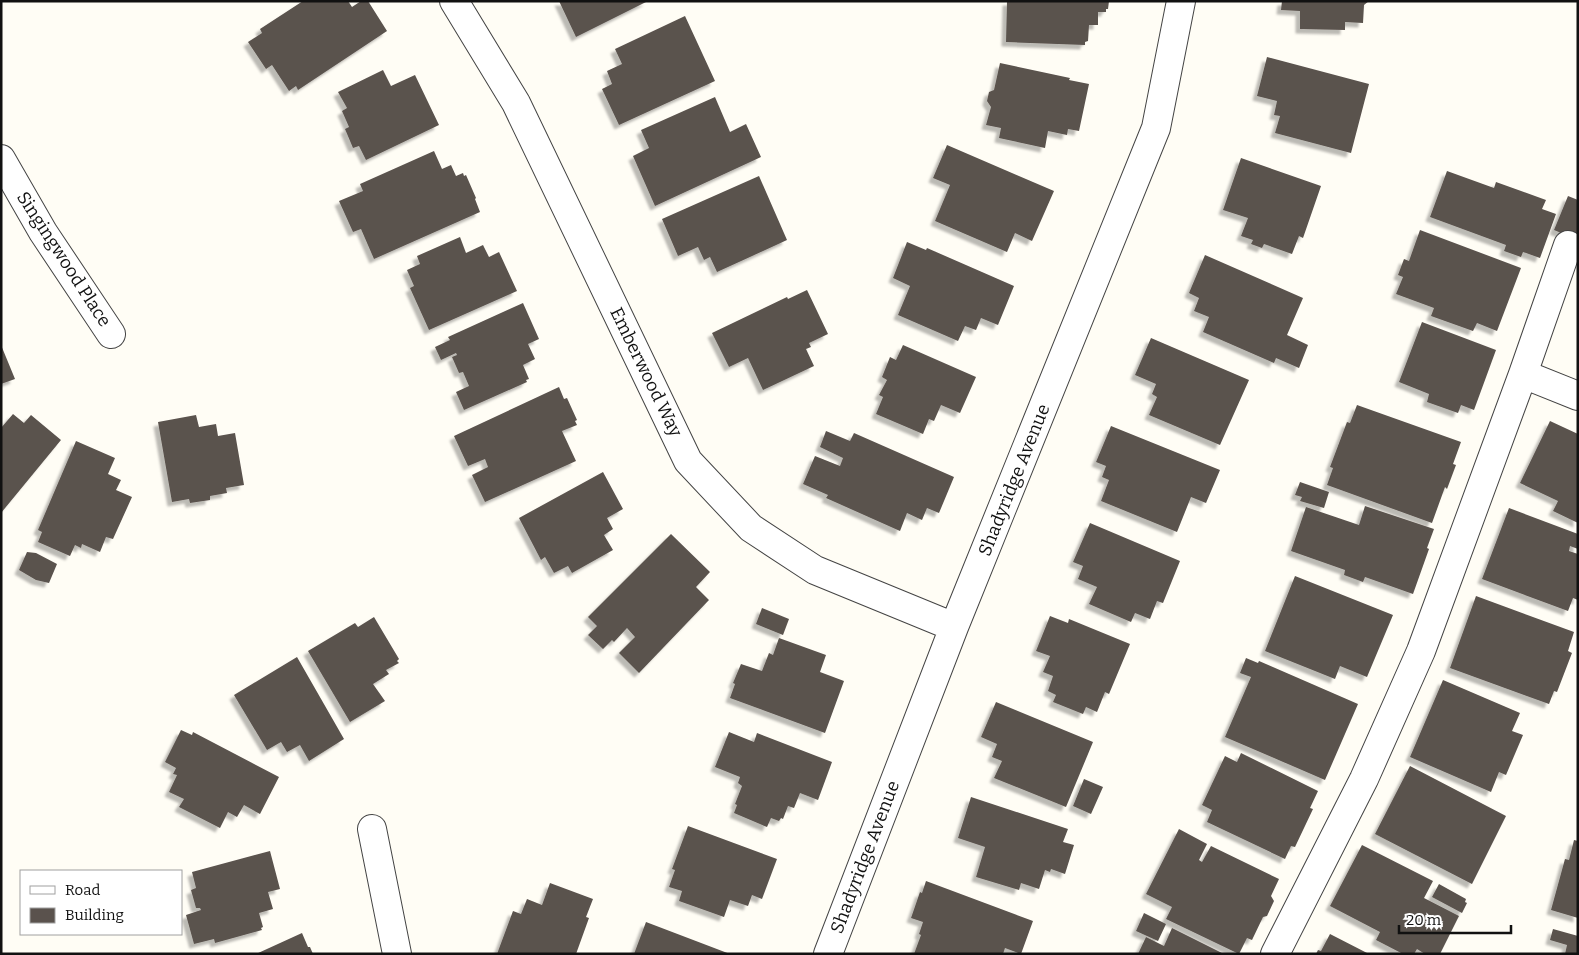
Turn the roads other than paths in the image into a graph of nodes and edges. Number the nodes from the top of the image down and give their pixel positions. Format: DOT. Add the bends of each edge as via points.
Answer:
graph roads {
  1 [pos="454,1"];
  2 [pos="1180,1"];
  3 [pos="1,159"];
  4 [pos="1568,245"];
  5 [pos="111,334"];
  6 [pos="1523,374"];
  7 [pos="1578,396"];
  8 [pos="954,627"];
  9 [pos="372,829"];
  10 [pos="397,954"];
  11 [pos="828,954"];
  12 [pos="1275,954"];
  1 -- 8 [label="street, Emberwood Way" via="516,103 688,461 751,528 815,570"];
  2 -- 8 [label="street, Shadyridge Avenue" via="1156,128"];
  3 -- 5 [label="street, Singingwood Place" via="43,232"];
  4 -- 6 [label="street"];
  6 -- 7 [label="street"];
  6 -- 12 [label="street" via="1421,651 1364,779"];
  8 -- 11 [label="street, Shadyridge Avenue"];
  9 -- 10 [label="street"];
}
